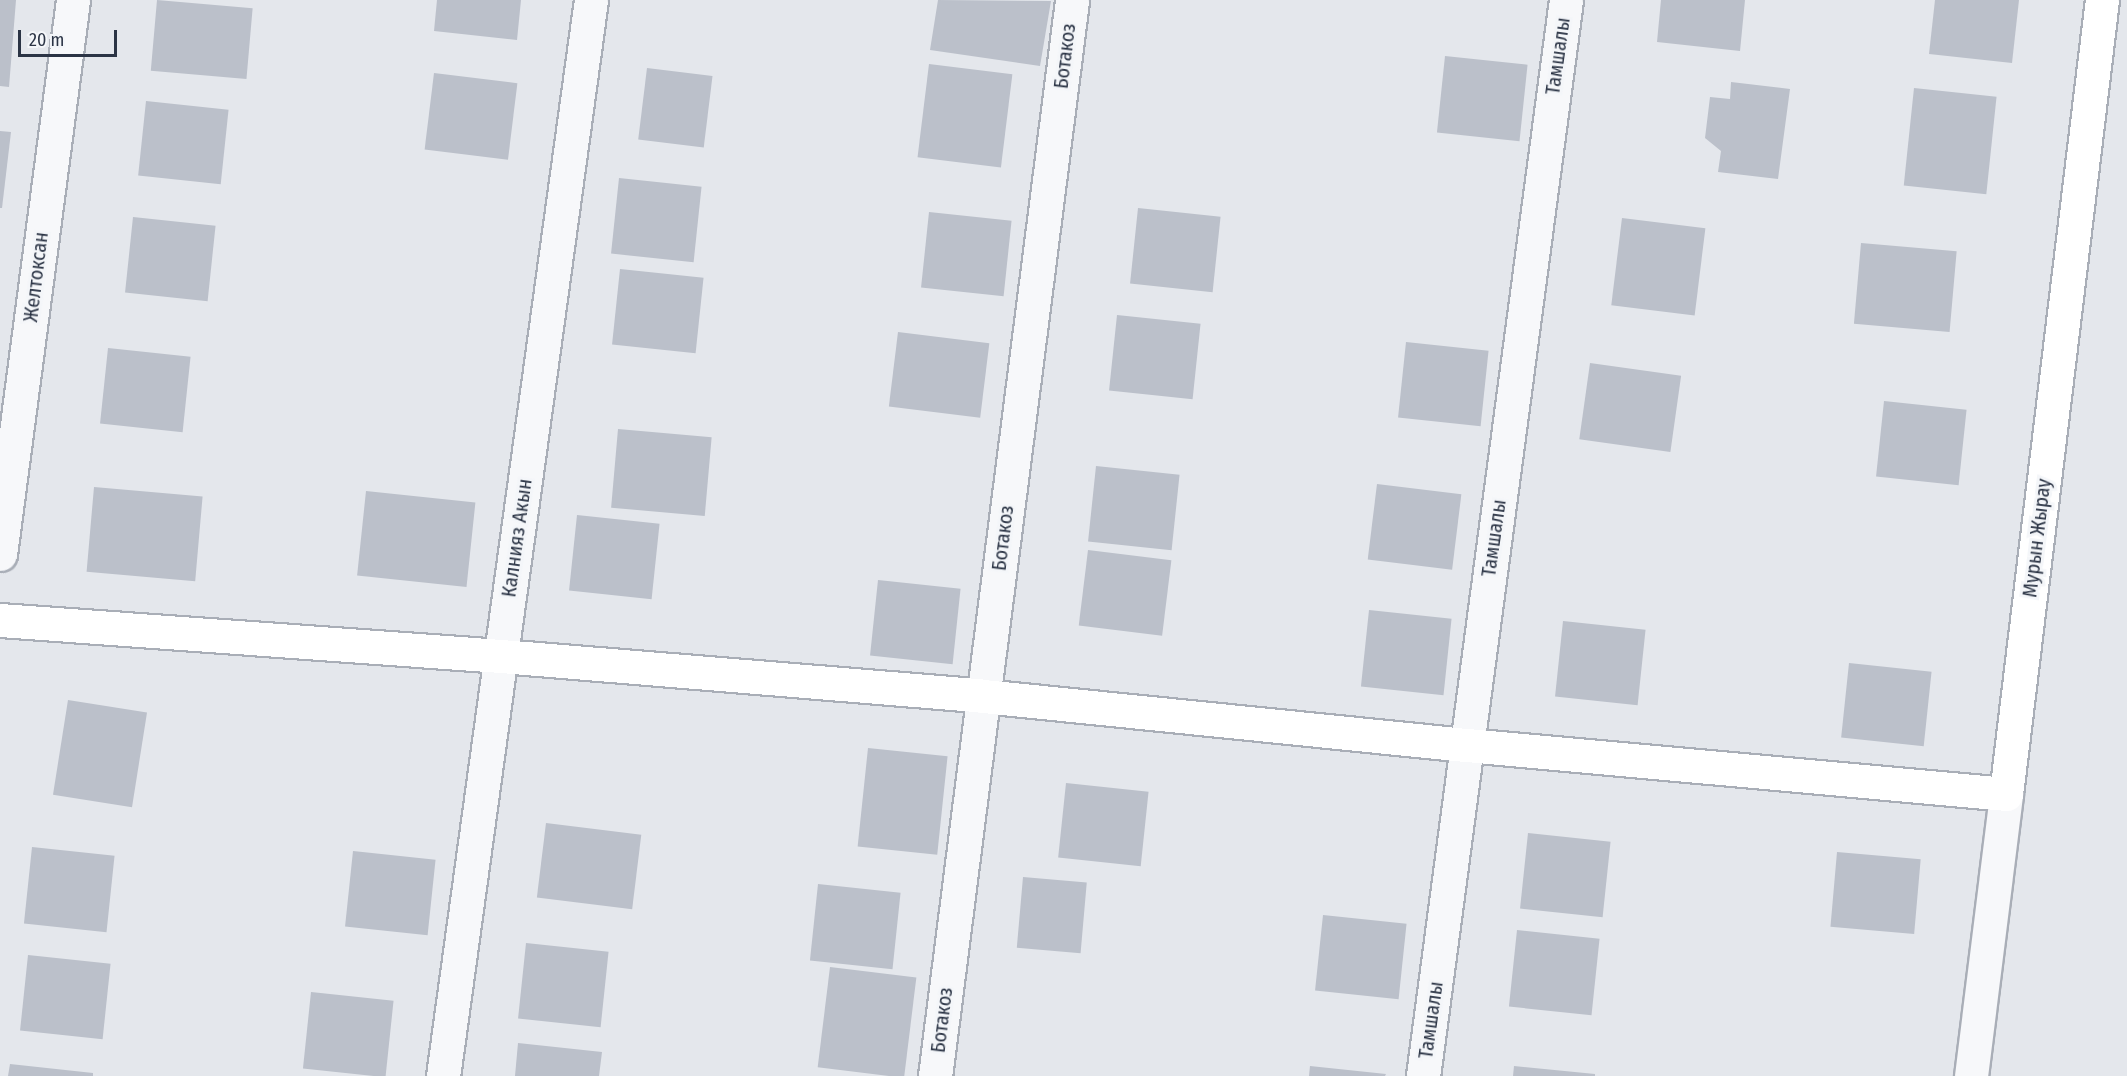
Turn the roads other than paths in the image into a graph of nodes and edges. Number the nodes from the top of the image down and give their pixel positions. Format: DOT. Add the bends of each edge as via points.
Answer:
graph roads {
  1 [pos="73,0"];
  2 [pos="591,0"];
  3 [pos="1072,0"];
  4 [pos="1566,0"];
  5 [pos="2102,0"];
  6 [pos="0,554"];
  7 [pos="0,620"];
  8 [pos="501,656"];
  9 [pos="983,696"];
  10 [pos="1467,745"];
  11 [pos="2006,794"];
  12 [pos="443,1076"];
  13 [pos="934,1076"];
  14 [pos="1423,1076"];
  15 [pos="1971,1076"];
  1 -- 6 [label="street, Желтоксан"];
  2 -- 8 [label="street, Калнияз Акын"];
  3 -- 9 [label="street, Ботакоз"];
  4 -- 10 [label="street, Тамшалы"];
  5 -- 11 [label="street, Мурын Жырау"];
  7 -- 8 [label="street"];
  8 -- 9 [label="street"];
  8 -- 12 [label="street, Калнияз Акын"];
  9 -- 10 [label="street"];
  9 -- 13 [label="street, Ботакоз"];
  10 -- 11 [label="street"];
  10 -- 14 [label="street, Тамшалы"];
  11 -- 15 [label="street, Мурын Жырау"];
}
